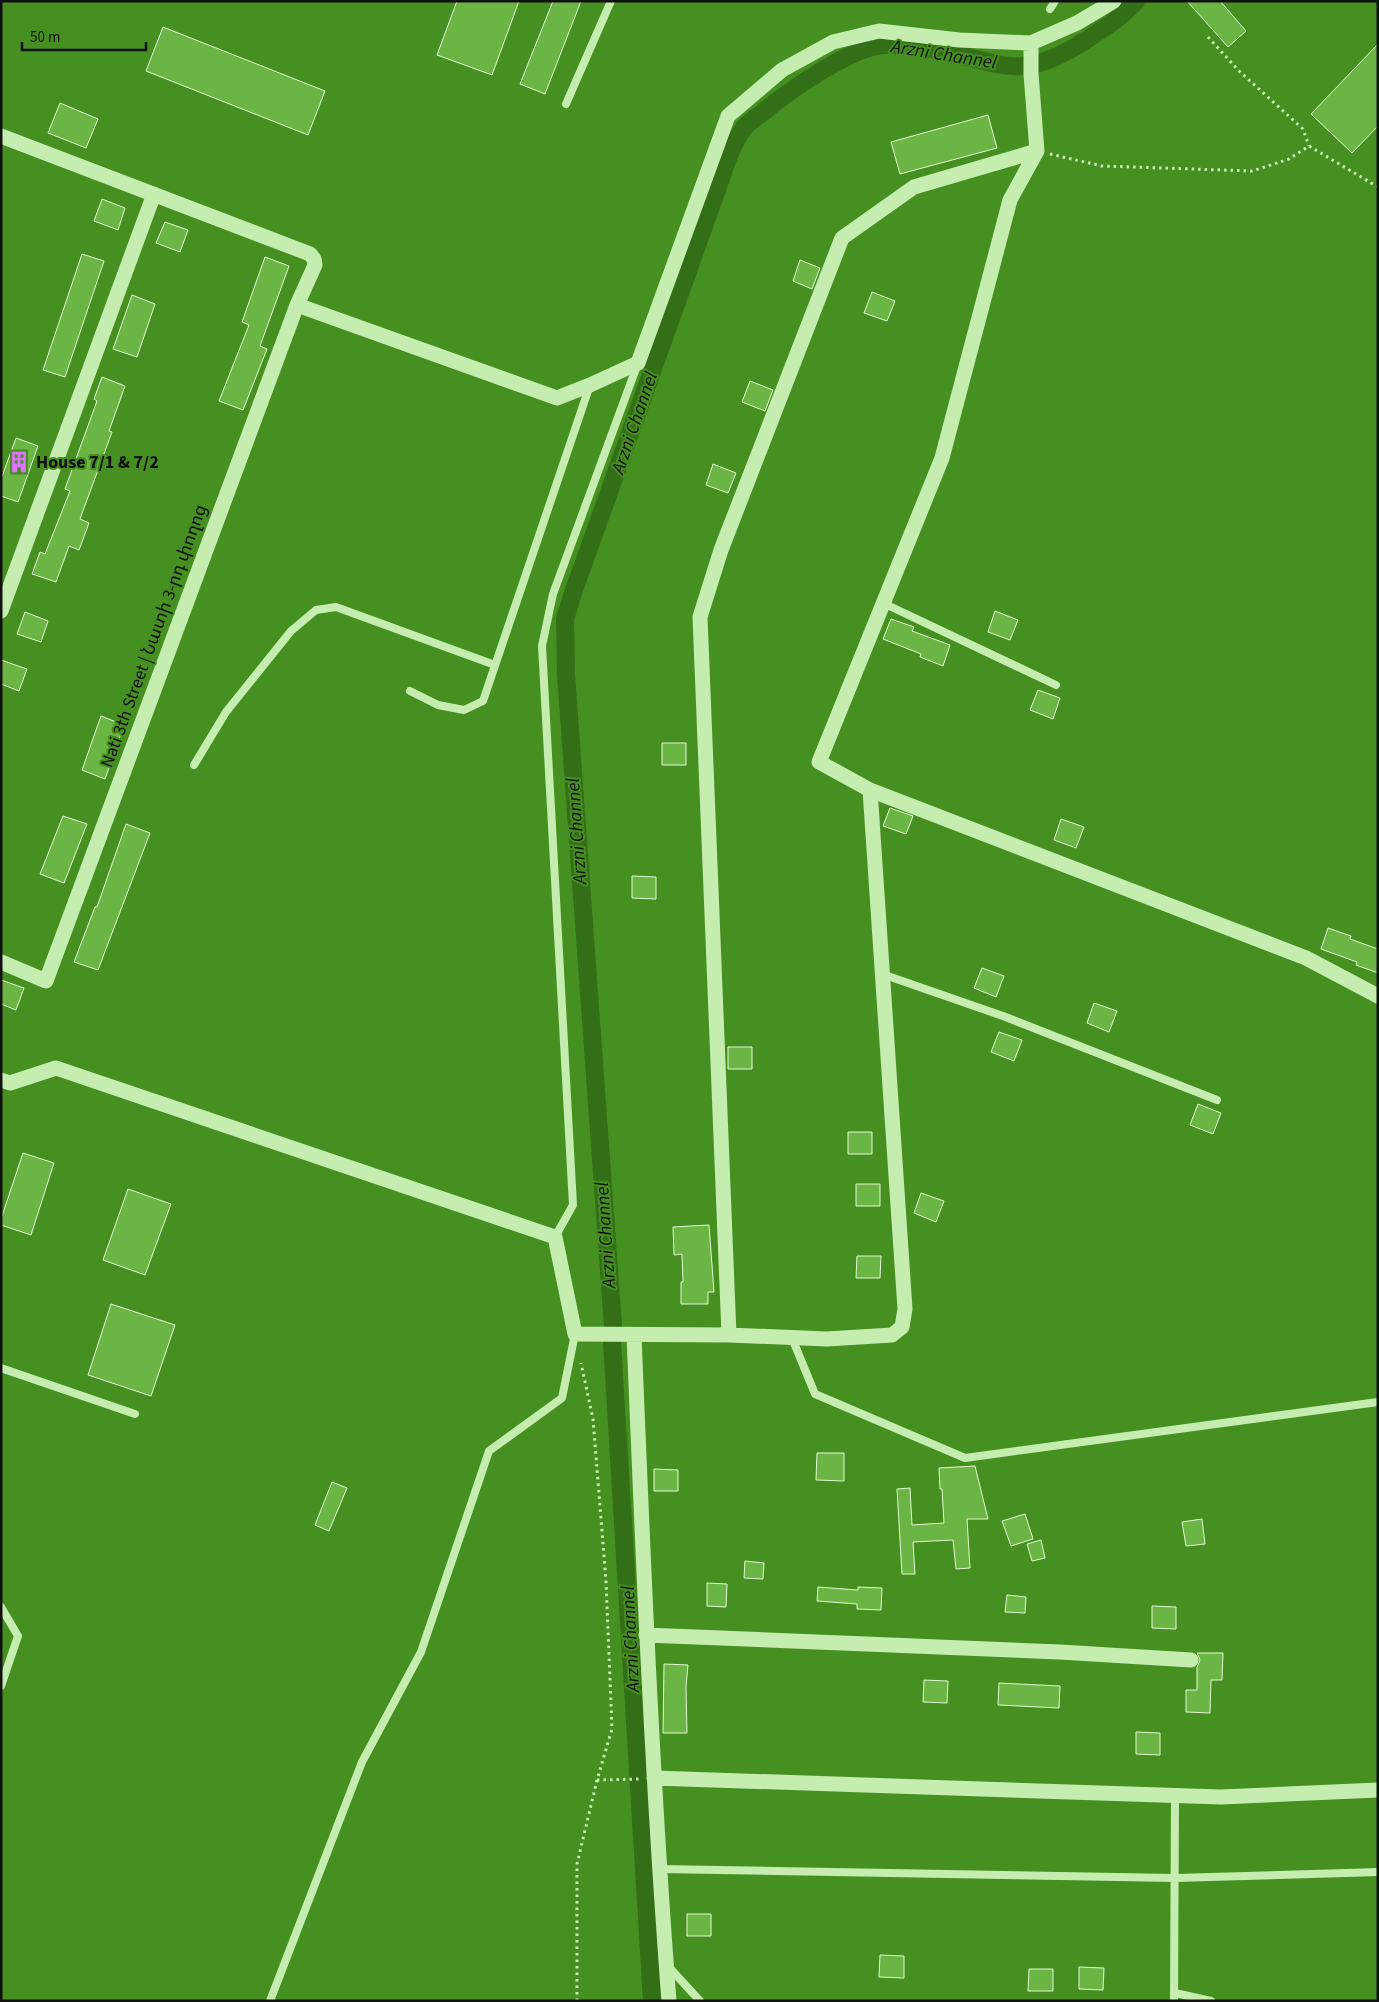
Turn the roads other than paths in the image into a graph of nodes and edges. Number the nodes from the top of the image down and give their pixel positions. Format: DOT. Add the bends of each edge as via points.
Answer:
graph roads {
  1 [pos="611,1"];
  2 [pos="1055,1"];
  3 [pos="1114,1"];
  4 [pos="1050,9"];
  5 [pos="1032,43"];
  6 [pos="566,104"];
  7 [pos="1,136"];
  8 [pos="1037,151"];
  9 [pos="154,194"];
  10 [pos="297,305"];
  11 [pos="638,363"];
  12 [pos="590,386"];
  13 [pos="883,603"];
  14 [pos="1,611"];
  15 [pos="495,665"];
  16 [pos="1056,685"];
  17 [pos="410,691"];
  18 [pos="194,765"];
  19 [pos="870,790"];
  20 [pos="1,962"];
  21 [pos="882,974"];
  22 [pos="1378,996"];
  23 [pos="1,1080"];
  24 [pos="1217,1100"];
  25 [pos="555,1237"];
  26 [pos="575,1334"];
  27 [pos="627,1334"];
  28 [pos="729,1335"];
  29 [pos="792,1338"];
  30 [pos="1,1368"];
  31 [pos="1378,1402"];
  32 [pos="136,1414"];
  33 [pos="1,1607"];
  34 [pos="646,1635"];
  35 [pos="1191,1660"];
  36 [pos="1,1686"];
  37 [pos="650,1778"];
  38 [pos="1378,1790"];
  39 [pos="1174,1796"];
  40 [pos="659,1869"];
  41 [pos="1378,1872"];
  42 [pos="1175,1878"];
  43 [pos="666,1963"];
  44 [pos="1175,1997"];
  45 [pos="270,2001"];
  46 [pos="669,2001"];
  47 [pos="700,2001"];
  48 [pos="1211,2001"];
  1 -- 6 [label="lane"];
  2 -- 4 [label="lane"];
  3 -- 5 [label="street" via="1077,23"];
  5 -- 8 [label="street"];
  5 -- 11 [label="street" via="959,40 879,31 833,42 782,70 728,116"];
  7 -- 9 [label="street, Nati 3th Street | Նատի 3-րդ փողոց"];
  8 -- 13 [label="street" via="1010,200 942,458"];
  8 -- 28 [label="street" via="914,188 842,238 721,550 700,617"];
  9 -- 10 [label="street, Nati 3th Street | Նատի 3-րդ փողոց" via="310,254 315,265"];
  9 -- 14 [label="street"];
  10 -- 12 [label="street" via="557,398"];
  10 -- 20 [label="street, Nati 3th Street | Նատի 3-րդ փողոց" via="46,980"];
  11 -- 12 [label="street"];
  11 -- 25 [label="lane" via="553,594 542,646 573,1205"];
  12 -- 15 [label="lane"];
  13 -- 16 [label="lane"];
  13 -- 19 [label="street" via="819,762"];
  15 -- 17 [label="lane" via="483,702 464,710 438,705"];
  15 -- 18 [label="lane" via="336,607 316,610 291,631 226,712"];
  19 -- 21 [label="street"];
  19 -- 22 [label="street" via="1306,958"];
  21 -- 24 [label="lane" via="1003,1016"];
  21 -- 29 [label="street" via="905,1308 902,1327 892,1335"];
  23 -- 25 [label="street" via="10,1083 56,1068"];
  25 -- 26 [label="street"];
  26 -- 27 [label="street"];
  26 -- 45 [label="lane" via="562,1398 489,1451 421,1652 362,1762"];
  27 -- 28 [label="street"];
  27 -- 34 [label="street"];
  28 -- 29 [label="street"];
  29 -- 31 [label="lane" via="815,1394 965,1458"];
  30 -- 32 [label="lane"];
  33 -- 36 [label="lane" via="18,1636"];
  34 -- 35 [label="street" via="1050,1651"];
  34 -- 37 [label="street"];
  37 -- 39 [label="street"];
  37 -- 40 [label="street"];
  38 -- 39 [label="street"];
  39 -- 42 [label="lane"];
  40 -- 42 [label="lane"];
  40 -- 43 [label="street"];
  41 -- 42 [label="lane"];
  42 -- 44 [label="lane"];
  43 -- 46 [label="street"];
  43 -- 47 [label="lane"];
  44 -- 48 [label="lane"];
}
